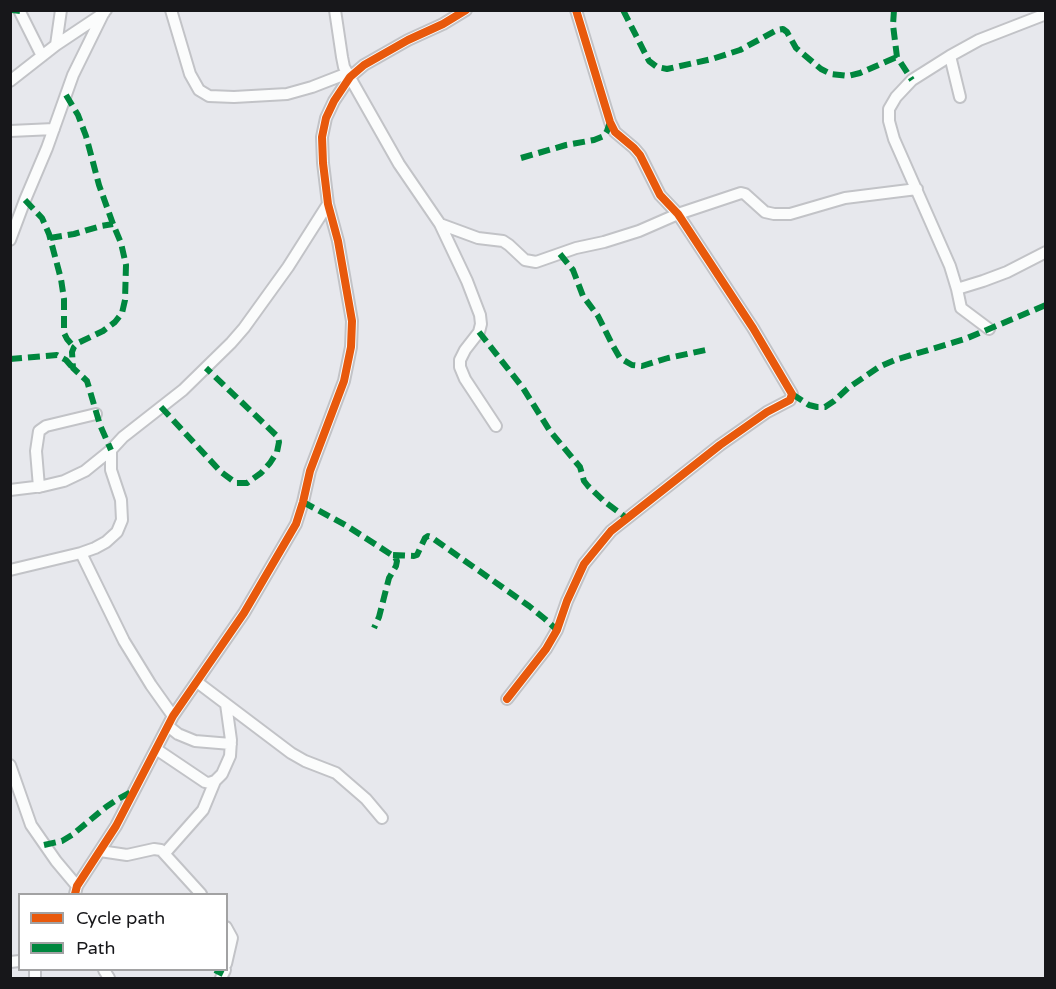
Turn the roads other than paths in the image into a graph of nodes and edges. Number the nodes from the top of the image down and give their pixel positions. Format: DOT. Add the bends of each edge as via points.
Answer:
graph roads {
  1 [pos="19,10"];
  2 [pos="61,10"];
  3 [pos="171,10"];
  4 [pos="335,10"];
  5 [pos="466,10"];
  6 [pos="576,10"];
  7 [pos="105,11"];
  8 [pos="1046,14"];
  9 [pos="56,45"];
  10 [pos="42,56"];
  11 [pos="950,56"];
  12 [pos="349,75"];
  13 [pos="10,81"];
  14 [pos="960,97"];
  15 [pos="54,129"];
  16 [pos="10,130"];
  17 [pos="917,189"];
  18 [pos="328,204"];
  19 [pos="678,214"];
  20 [pos="440,224"];
  21 [pos="10,240"];
  22 [pos="1046,252"];
  23 [pos="957,289"];
  24 [pos="988,329"];
  25 [pos="96,414"];
  26 [pos="496,426"];
  27 [pos="111,450"];
  28 [pos="39,487"];
  29 [pos="10,490"];
  30 [pos="81,553"];
  31 [pos="10,570"];
  32 [pos="197,682"];
  33 [pos="507,699"];
  34 [pos="226,704"];
  35 [pos="171,721"];
  36 [pos="231,744"];
  37 [pos="156,749"];
  38 [pos="10,765"];
  39 [pos="215,781"];
  40 [pos="382,819"];
  41 [pos="100,851"];
  42 [pos="165,853"];
  43 [pos="76,890"];
  44 [pos="200,893"];
  45 [pos="228,931"];
  46 [pos="228,955"];
  1 -- 10 [label="street"];
  2 -- 9 [label="street"];
  3 -- 12 [label="street" via="190,74 199,90 209,96 286,94"];
  4 -- 12 [label="street" via="344,67"];
  5 -- 12 [label="street"];
  6 -- 19 [label="street" via="610,122 615,132 640,155 660,195"];
  7 -- 9 [label="street"];
  7 -- 15 [label="street" via="73,75"];
  8 -- 11 [label="street" via="979,40"];
  9 -- 10 [label="street"];
  10 -- 13 [label="street"];
  11 -- 14 [label="street"];
  11 -- 17 [label="street" via="912,80 889,109 894,139"];
  12 -- 18 [label="street" via="326,118 322,137"];
  12 -- 20 [label="street" via="399,164"];
  15 -- 16 [label="street"];
  15 -- 21 [label="street"];
  17 -- 19 [label="street" via="845,198 790,214 765,212 741,193"];
  17 -- 23 [label="street"];
  18 -- 27 [label="street" via="288,267 231,343 183,390"];
  18 -- 32 [label="street" via="352,321 344,381 316,452 296,524 244,613"];
  19 -- 20 [label="street" via="639,231 536,262 525,260 503,241 478,238"];
  19 -- 33 [label="street" via="753,328 792,394 790,400 720,445 611,531 584,564 546,649"];
  20 -- 26 [label="street" via="480,315 479,332 465,350 460,367"];
  22 -- 23 [label="street" via="1007,272"];
  23 -- 24 [label="street" via="961,309"];
  25 -- 28 [label="street" via="39,431"];
  27 -- 28 [label="street" via="85,471"];
  27 -- 30 [label="street" via="111,470 121,500 122,520 117,532 106,542"];
  28 -- 29 [label="street"];
  30 -- 31 [label="street"];
  30 -- 35 [label="street" via="124,641"];
  32 -- 34 [label="street"];
  32 -- 35 [label="street"];
  34 -- 36 [label="street"];
  34 -- 40 [label="street" via="291,753 336,773"];
  35 -- 36 [label="street" via="178,734 195,741"];
  35 -- 37 [label="street"];
  36 -- 39 [label="street" via="227,766"];
  37 -- 39 [label="street" via="205,782"];
  37 -- 41 [label="street"];
  38 -- 43 [label="street" via="31,825"];
  39 -- 42 [label="street" via="202,810"];
  41 -- 42 [label="street" via="127,855 154,849"];
  41 -- 43 [label="street"];
  42 -- 44 [label="street"];
  45 -- 46 [label="street" via="232,938"];
}
